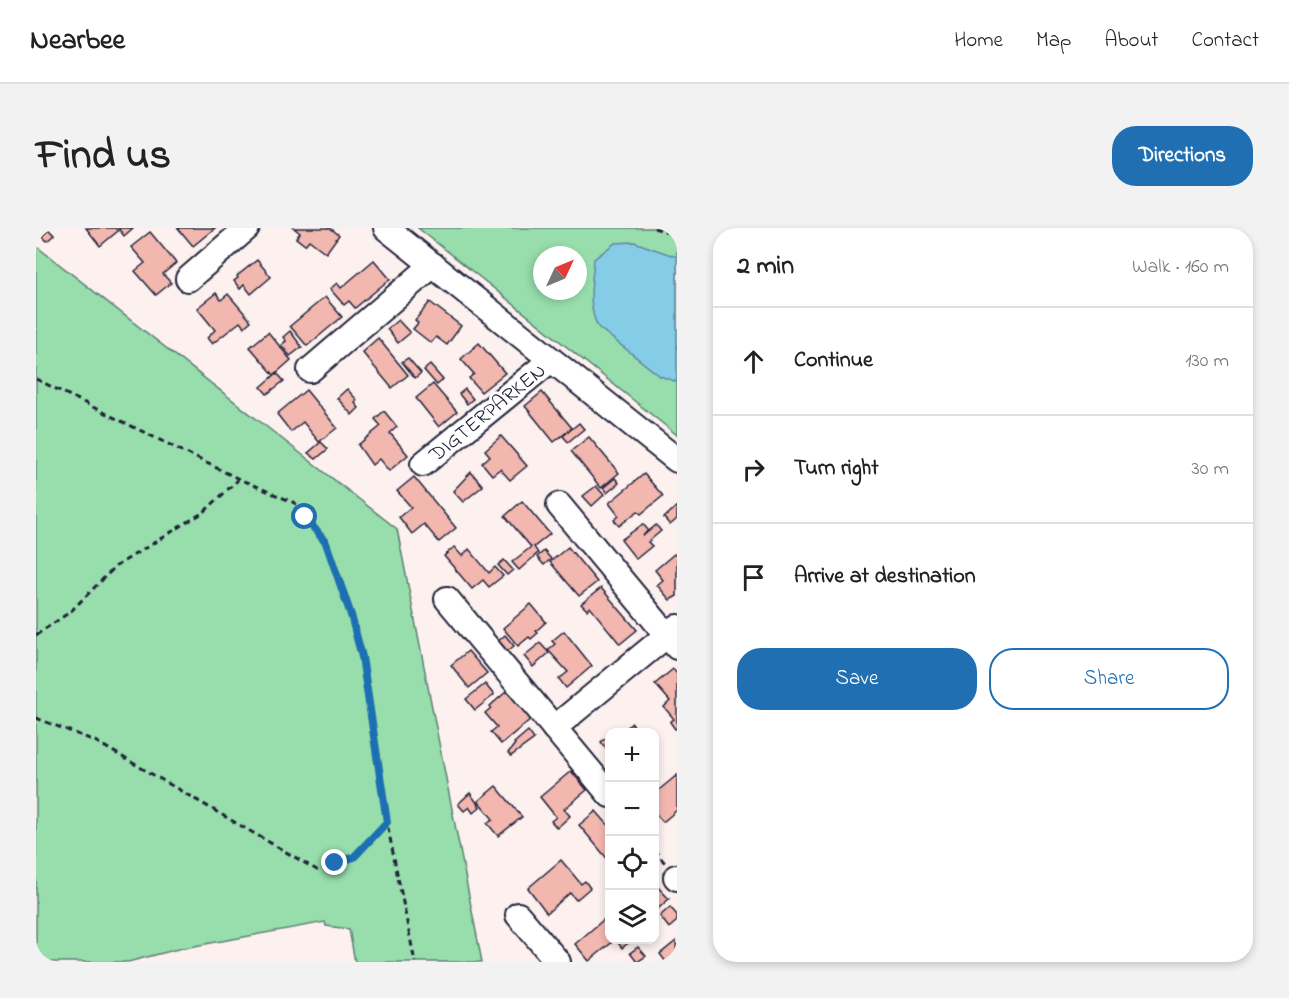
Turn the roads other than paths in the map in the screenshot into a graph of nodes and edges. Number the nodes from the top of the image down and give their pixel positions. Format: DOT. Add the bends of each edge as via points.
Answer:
graph roads {
  1 [pos="247,228"];
  2 [pos="386,228"];
  3 [pos="433,265"];
  4 [pos="188,279"];
  5 [pos="551,360"];
  6 [pos="310,370"];
  7 [pos="677,460"];
  8 [pos="423,464"];
  9 [pos="559,505"];
  10 [pos="447,599"];
  11 [pos="674,636"];
  12 [pos="554,728"];
  13 [pos="605,790"];
  14 [pos="518,915"];
  15 [pos="558,962"];
  1 -- 4 [label="street"];
  2 -- 3 [label="street, DIGTERPARKEN"];
  3 -- 5 [label="street, DIGTERPARKEN"];
  3 -- 6 [label="street"];
  5 -- 7 [label="street, DIGTERPARKEN"];
  5 -- 8 [label="street, DIGTERPARKEN"];
  9 -- 11 [label="street"];
  10 -- 12 [label="street"];
  11 -- 12 [label="street"];
  12 -- 13 [label="street"];
  14 -- 15 [label="street"];
}
